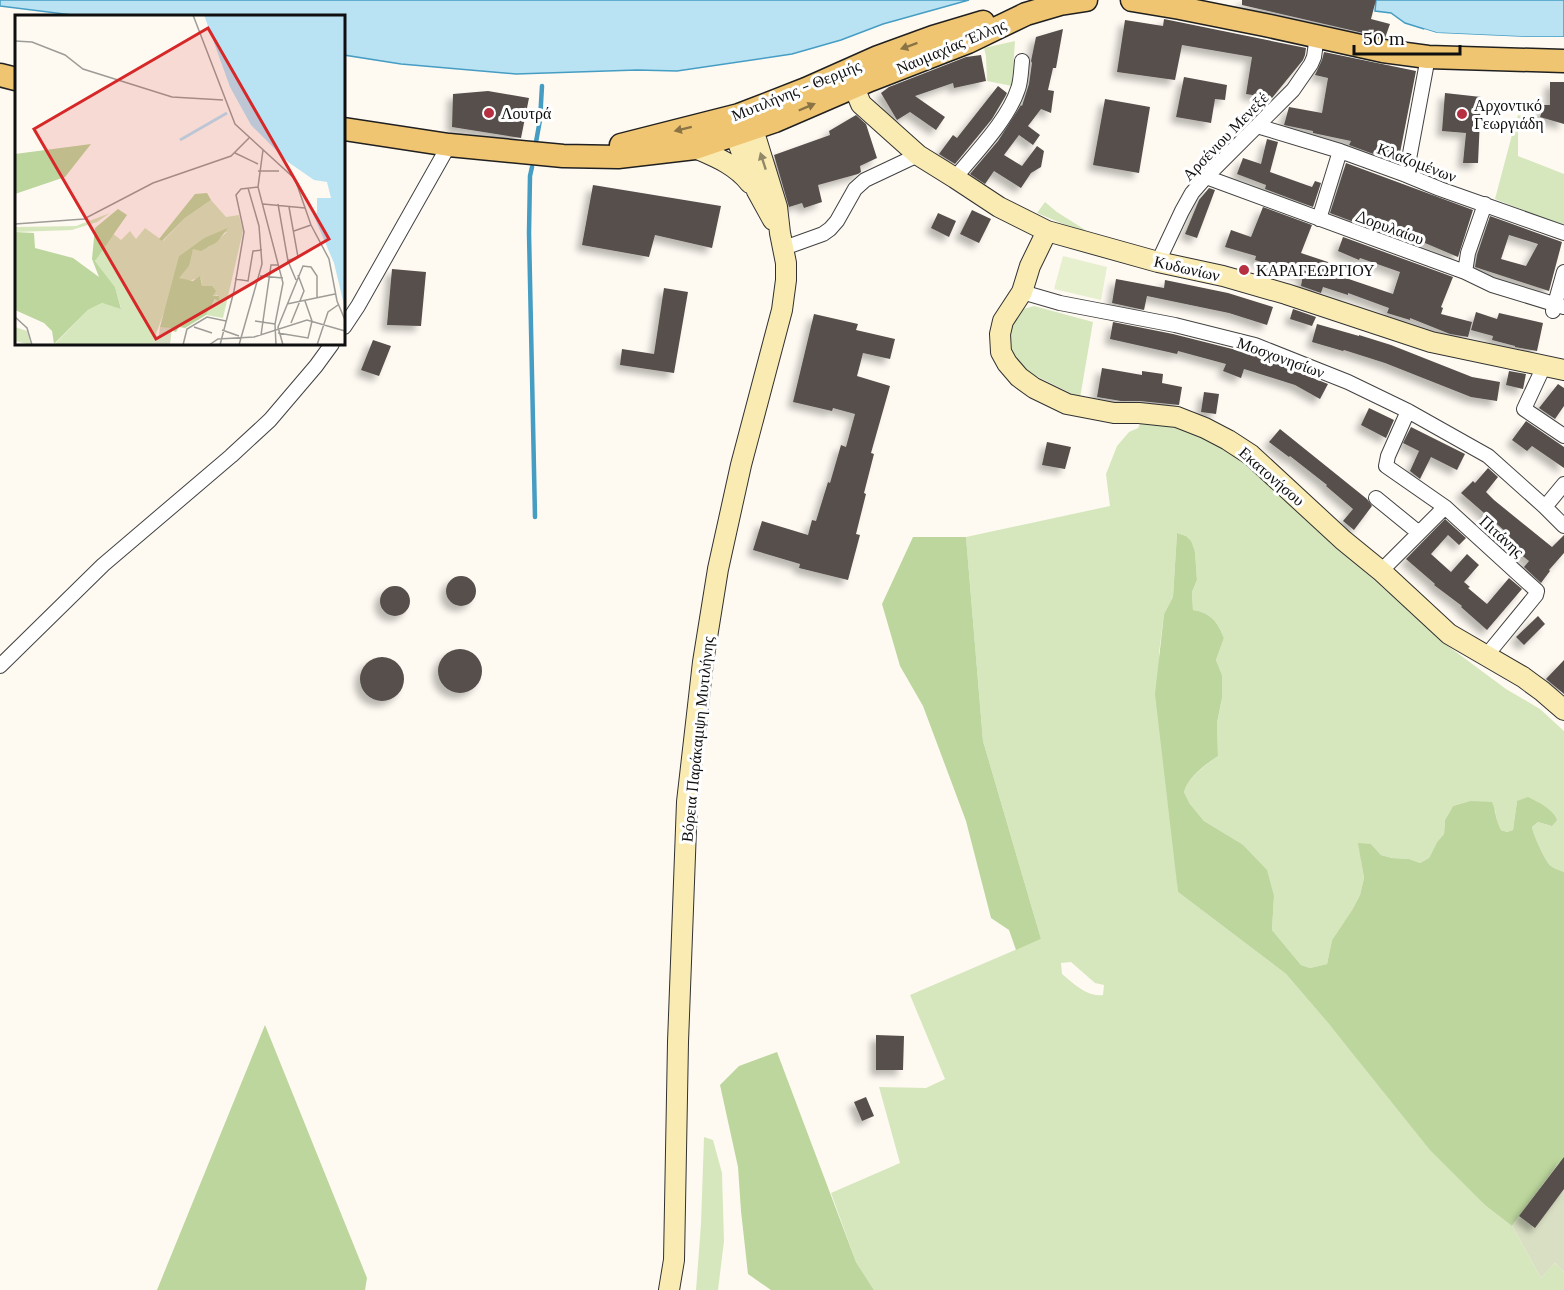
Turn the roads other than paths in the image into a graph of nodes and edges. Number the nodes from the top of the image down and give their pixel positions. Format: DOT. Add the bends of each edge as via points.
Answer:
graph roads {
  1 [pos="1086,0"];
  2 [pos="1132,0"];
  3 [pos="1026,14"];
  4 [pos="1317,36"];
  5 [pos="1428,57"];
  6 [pos="1022,61"];
  7 [pos="1564,61"];
  8 [pos="0,75"];
  9 [pos="15,79"];
  10 [pos="854,87"];
  11 [pos="743,126"];
  12 [pos="1257,126"];
  13 [pos="345,129"];
  14 [pos="449,145"];
  15 [pos="695,148"];
  16 [pos="1340,151"];
  17 [pos="918,155"];
  18 [pos="563,156"];
  19 [pos="1406,175"];
  20 [pos="1206,177"];
  21 [pos="956,178"];
  22 [pos="757,191"];
  23 [pos="1485,204"];
  24 [pos="1319,219"];
  25 [pos="1047,231"];
  26 [pos="1564,232"];
  27 [pos="782,240"];
  28 [pos="1158,262"];
  29 [pos="1465,272"];
  30 [pos="1564,272"];
  31 [pos="1022,292"];
  32 [pos="1557,308"];
  33 [pos="345,326"];
  34 [pos="331,345"];
  35 [pos="1544,366"];
  36 [pos="1564,370"];
  37 [pos="1408,411"];
  38 [pos="1564,436"];
  39 [pos="1564,484"];
  40 [pos="1376,498"];
  41 [pos="1445,507"];
  42 [pos="1545,507"];
  43 [pos="1564,526"];
  44 [pos="1419,533"];
  45 [pos="1381,571"];
  46 [pos="1486,656"];
  47 [pos="0,666"];
  48 [pos="1564,710"];
  49 [pos="669,1290"];
  1 -- 3 [label="main road, Ναυμαχίας Έλλης"];
  2 -- 4 [label="main road"];
  3 -- 10 [label="main road, Ναυμαχίας Έλλης" via="968,42"];
  3 -- 11 [label="main road, Μυτιλήνης - Θερμής, one-way" via="978,23 878,57 806,89"];
  4 -- 5 [label="main road"];
  4 -- 12 [label="street, Αρσένιου Μενεξέ" via="1314,57 1306,72"];
  5 -- 7 [label="main road"];
  5 -- 19 [label="street"];
  6 -- 21 [label="street" via="1012,104"];
  8 -- 9 [label="main road"];
  11 -- 10 [label="main road, Ναυμαχίας Έλλης, one-way"];
  10 -- 17 [label="street, Κυδωνίων" via="861,104"];
  11 -- 15 [label="main road, Μυτιλήνης - Θερμής"];
  11 -- 18 [label="main road, Μυτιλήνης - Θερμής, one-way"];
  11 -- 22 [label="street, Βόρεια Παράκαμψη Μυτιλήνης"];
  27 -- 11 [label="street, Βόρεια Παράκαμψη Μυτιλήνης, one-way" via="777,207"];
  12 -- 16 [label="street, Κλαζομένων"];
  12 -- 20 [label="street, Αρσένιου Μενεξέ"];
  13 -- 14 [label="main road, Μυτιλήνης - Θερμής"];
  14 -- 18 [label="main road, Μυτιλήνης - Θερμής"];
  14 -- 33 [label="street"];
  15 -- 18 [label="main road, Μυτιλήνης - Θερμής" via="618,157"];
  15 -- 22 [label="street" via="734,166"];
  16 -- 19 [label="street, Κλαζομένων"];
  16 -- 24 [label="street"];
  17 -- 21 [label="street, Κυδωνίων"];
  17 -- 27 [label="street" via="865,180 855,189 837,221 823,234"];
  19 -- 23 [label="street, Κλαζομένων"];
  20 -- 24 [label="street, Δορυλαίου"];
  20 -- 28 [label="street, Αρσένιου Μενεξέ" via="1192,193"];
  21 -- 25 [label="street, Κυδωνίων" via="999,207"];
  22 -- 27 [label="street, Βόρεια Παράκαμψη Μυτιλήνης"];
  23 -- 26 [label="street, Κλαζομένων"];
  23 -- 29 [label="street"];
  24 -- 29 [label="street, Δορυλαίου"];
  25 -- 28 [label="street, Κυδωνίων"];
  25 -- 31 [label="street"];
  27 -- 49 [label="street, Βόρεια Παράκαμψη Μυτιλήνης" via="786,280 782,310 718,568 687,802 674,1260"];
  28 -- 35 [label="street, Κυδωνίων" via="1288,290 1431,342"];
  29 -- 32 [label="street, Δορυλαίου"];
  30 -- 32 [label="street"];
  31 -- 37 [label="street, Μοσχονησίων" via="1255,345"];
  31 -- 45 [label="street, Εκατονήσου" via="1003,321 1000,334 1001,352 1019,377 1067,404 1114,413 1177,417 1205,428 1251,455"];
  34 -- 47 [label="street" via="270,420 103,565"];
  35 -- 36 [label="street, Κυδωνίων"];
  35 -- 38 [label="street" via="1524,409"];
  37 -- 41 [label="street, Πιτάνης" via="1386,466"];
  37 -- 42 [label="street, Μοσχονησίων" via="1488,456"];
  39 -- 42 [label="street"];
  40 -- 44 [label="street"];
  41 -- 44 [label="street"];
  41 -- 46 [label="street, Πιτάνης" via="1537,591"];
  42 -- 43 [label="street, Μοσχονησίων"];
  44 -- 45 [label="street"];
  45 -- 46 [label="street, Εκατονήσου" via="1449,634"];
  46 -- 48 [label="street, Εκατονήσου" via="1523,677"];
}
